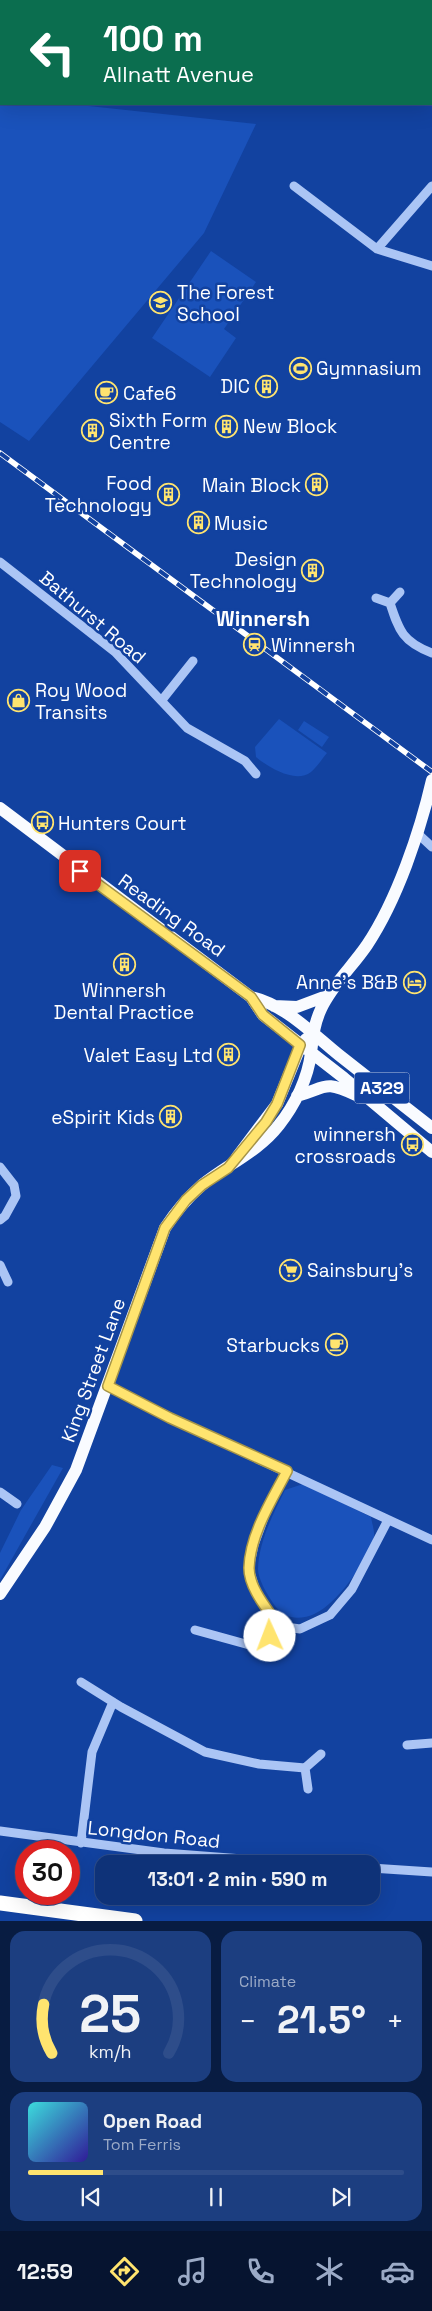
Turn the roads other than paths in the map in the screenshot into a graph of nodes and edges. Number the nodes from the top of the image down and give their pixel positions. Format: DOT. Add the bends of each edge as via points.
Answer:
graph roads {
  1 [pos="294,186"];
  2 [pos="432,186"];
  3 [pos="376,249"];
  4 [pos="432,266"];
  5 [pos="0,562"];
  6 [pos="400,592"];
  7 [pos="376,598"];
  8 [pos="390,603"];
  9 [pos="432,653"];
  10 [pos="193,662"];
  11 [pos="162,700"];
  12 [pos="256,774"];
  13 [pos="432,780"];
  14 [pos="0,808"];
  15 [pos="417,833"];
  16 [pos="432,847"];
  17 [pos="328,995"];
  18 [pos="251,997"];
  19 [pos="274,1006"];
  20 [pos="312,1033"];
  21 [pos="300,1045"];
  22 [pos="311,1053"];
  23 [pos="297,1096"];
  24 [pos="372,1101"];
  25 [pos="432,1128"];
  26 [pos="432,1152"];
  27 [pos="0,1167"];
  28 [pos="228,1168"];
  29 [pos="0,1220"];
  30 [pos="0,1266"];
  31 [pos="8,1282"];
  32 [pos="108,1386"];
  33 [pos="287,1471"];
  34 [pos="0,1492"];
  35 [pos="17,1504"];
  36 [pos="388,1520"];
  37 [pos="432,1540"];
  38 [pos="0,1594"];
  39 [pos="274,1619"];
  40 [pos="195,1630"];
  41 [pos="81,1682"];
  42 [pos="113,1702"];
  43 [pos="432,1743"];
  44 [pos="407,1745"];
  45 [pos="321,1754"];
  46 [pos="305,1768"];
  47 [pos="308,1789"];
  48 [pos="0,1831"];
  49 [pos="81,1843"];
  50 [pos="190,1855"];
  51 [pos="380,1869"];
  52 [pos="432,1872"];
  53 [pos="0,1903"];
  54 [pos="134,1921"];
  1 -- 3 [label="street"];
  2 -- 3 [label="street"];
  3 -- 4 [label="street"];
  5 -- 11 [label="street, Bathurst Road" via="115,652"];
  6 -- 8 [label="street"];
  7 -- 8 [label="street"];
  8 -- 9 [label="street" via="398,628 414,646"];
  10 -- 11 [label="street"];
  11 -- 12 [label="street, Bathurst Road" via="187,728 245,761"];
  13 -- 15 [label="main road"];
  14 -- 18 [label="main road, Reading Road / A329"];
  15 -- 16 [label="street"];
  15 -- 17 [label="main road" via="381,921 367,946"];
  17 -- 19 [label="main road" via="297,1007"];
  17 -- 20 [label="main road"];
  18 -- 19 [label="main road, Reading Road / A329"];
  18 -- 21 [label="main road, Reading Road / A329" via="263,1015"];
  19 -- 20 [label="main road, Reading Road / A329"];
  20 -- 21 [label="main road, King Street Lane"];
  20 -- 22 [label="main road, King Street Lane"];
  20 -- 25 [label="main road, Reading Road / A329"];
  21 -- 22 [label="main road, Reading Road / A329"];
  21 -- 28 [label="main road, King Street Lane" via="277,1104"];
  22 -- 23 [label="main road, King Street Lane"];
  22 -- 24 [label="main road, Reading Road / A329"];
  23 -- 24 [label="main road" via="333,1085"];
  23 -- 28 [label="main road, King Street Lane" via="274,1132"];
  24 -- 26 [label="main road, Reading Road / A329"];
  27 -- 29 [label="street" via="14,1185 16,1196"];
  28 -- 32 [label="main road, King Street Lane" via="186,1200 165,1228"];
  30 -- 31 [label="street"];
  32 -- 33 [label="street"];
  32 -- 38 [label="main road, King Street Lane" via="76,1470 45,1527"];
  33 -- 36 [label="street"];
  33 -- 39 [label="street" via="265,1515 249,1569 257,1594"];
  34 -- 35 [label="street"];
  36 -- 37 [label="street"];
  36 -- 39 [label="street" via="352,1589 330,1614 300,1629 286,1627"];
  39 -- 40 [label="street" via="270,1636 253,1646"];
  41 -- 42 [label="street"];
  42 -- 46 [label="street" via="205,1752 259,1764"];
  42 -- 49 [label="street" via="92,1752"];
  43 -- 44 [label="street"];
  45 -- 46 [label="street"];
  46 -- 47 [label="street"];
  48 -- 49 [label="street, Longdon Road"];
  49 -- 50 [label="street, Longdon Road"];
  51 -- 52 [label="street"];
  53 -- 54 [label="highway"];
}
